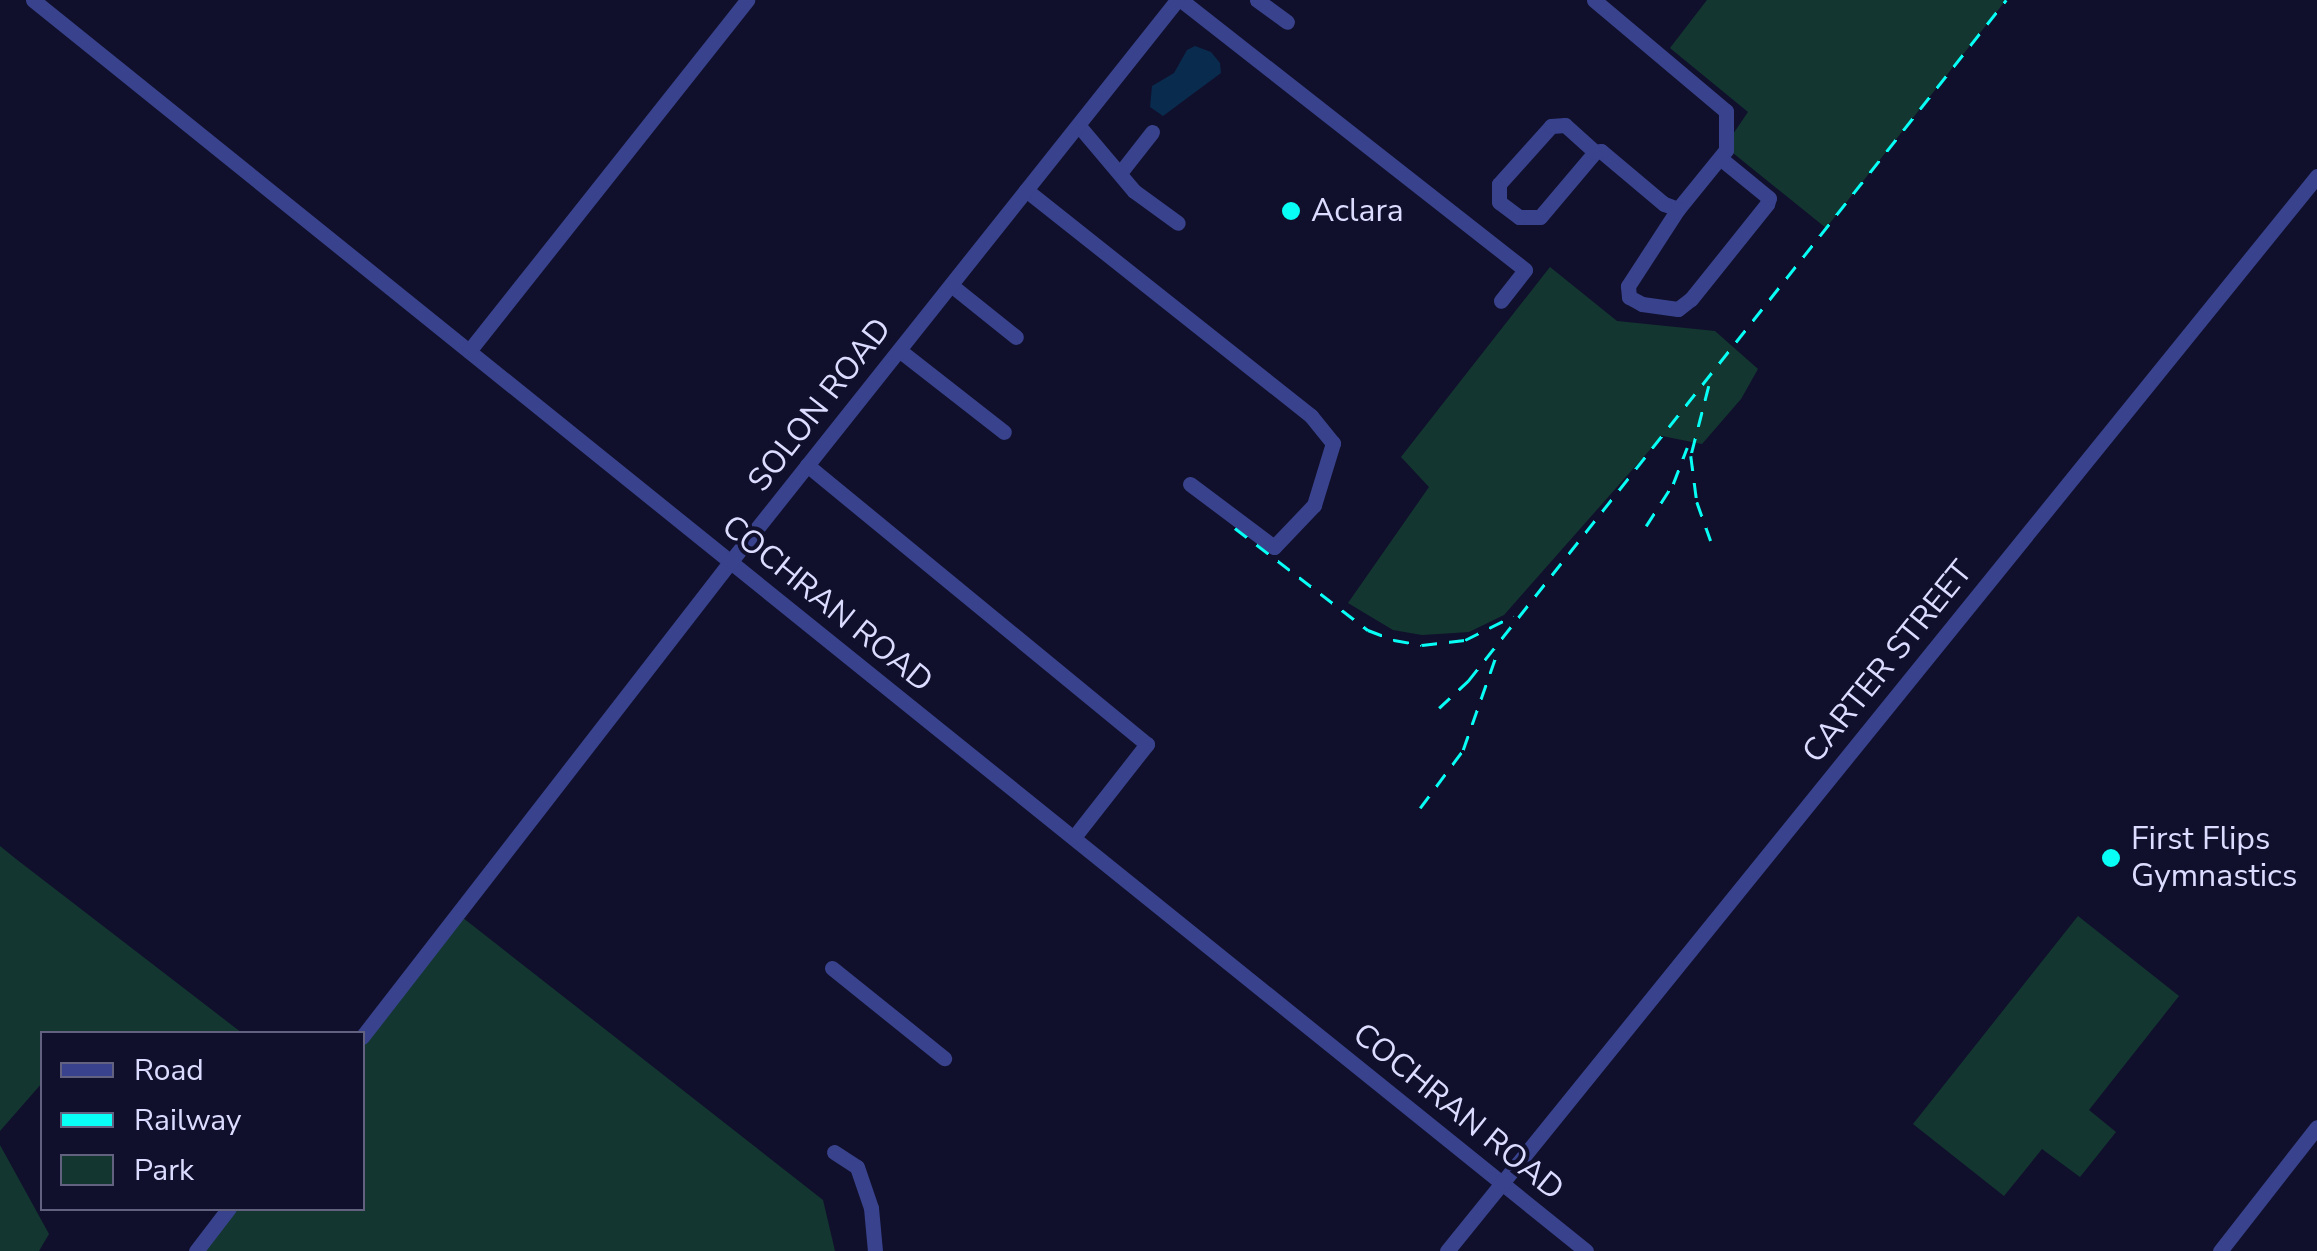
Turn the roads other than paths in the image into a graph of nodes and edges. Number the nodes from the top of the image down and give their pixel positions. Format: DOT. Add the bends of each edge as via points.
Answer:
graph roads {
  1 [pos="33,0"];
  2 [pos="747,0"];
  3 [pos="1179,0"];
  4 [pos="1257,0"];
  5 [pos="1594,0"];
  6 [pos="1286,22"];
  7 [pos="1078,126"];
  8 [pos="1152,132"];
  9 [pos="1594,152"];
  10 [pos="1720,158"];
  11 [pos="1120,173"];
  12 [pos="2317,176"];
  13 [pos="1026,190"];
  14 [pos="1678,209"];
  15 [pos="1178,223"];
  16 [pos="951,284"];
  17 [pos="1501,301"];
  18 [pos="1016,337"];
  19 [pos="899,350"];
  20 [pos="470,351"];
  21 [pos="1004,432"];
  22 [pos="807,466"];
  23 [pos="1190,484"];
  24 [pos="731,562"];
  25 [pos="1074,837"];
  26 [pos="832,968"];
  27 [pos="365,1032"];
  28 [pos="944,1058"];
  29 [pos="2317,1128"];
  30 [pos="834,1152"];
  31 [pos="1501,1181"];
  32 [pos="227,1211"];
  33 [pos="196,1251"];
  34 [pos="875,1251"];
  35 [pos="1447,1251"];
  36 [pos="1586,1251"];
  37 [pos="2220,1251"];
  1 -- 20 [label="street, COCHRAN ROAD"];
  2 -- 20 [label="street"];
  3 -- 7 [label="street, SOLON ROAD"];
  3 -- 17 [label="street" via="1525,270"];
  4 -- 6 [label="street"];
  5 -- 10 [label="street" via="1726,110"];
  7 -- 11 [label="street"];
  7 -- 13 [label="street, SOLON ROAD"];
  8 -- 11 [label="street"];
  9 -- 9 [label="street" via="1540,217 1519,217 1499,202 1499,184 1550,126 1565,124"];
  9 -- 14 [label="street"];
  10 -- 14 [label="street"];
  10 -- 14 [label="street" via="1768,204 1691,300 1678,308 1642,304 1629,296 1628,286"];
  11 -- 15 [label="street"];
  12 -- 31 [label="street, CARTER STREET"];
  13 -- 16 [label="street, SOLON ROAD"];
  13 -- 23 [label="street" via="1311,416 1333,443 1314,505 1274,546"];
  16 -- 18 [label="street"];
  16 -- 19 [label="street, SOLON ROAD"];
  19 -- 21 [label="street"];
  19 -- 22 [label="street, SOLON ROAD"];
  20 -- 24 [label="street, COCHRAN ROAD"];
  22 -- 24 [label="street, SOLON ROAD"];
  22 -- 25 [label="street" via="1147,744"];
  24 -- 25 [label="street, COCHRAN ROAD"];
  24 -- 27 [label="street, SOLON ROAD"];
  25 -- 31 [label="street, COCHRAN ROAD"];
  26 -- 28 [label="street"];
  29 -- 37 [label="street"];
  30 -- 34 [label="street" via="857,1167 871,1208"];
  31 -- 35 [label="street, CARTER STREET"];
  31 -- 36 [label="street, COCHRAN ROAD"];
  32 -- 33 [label="street"];
}
